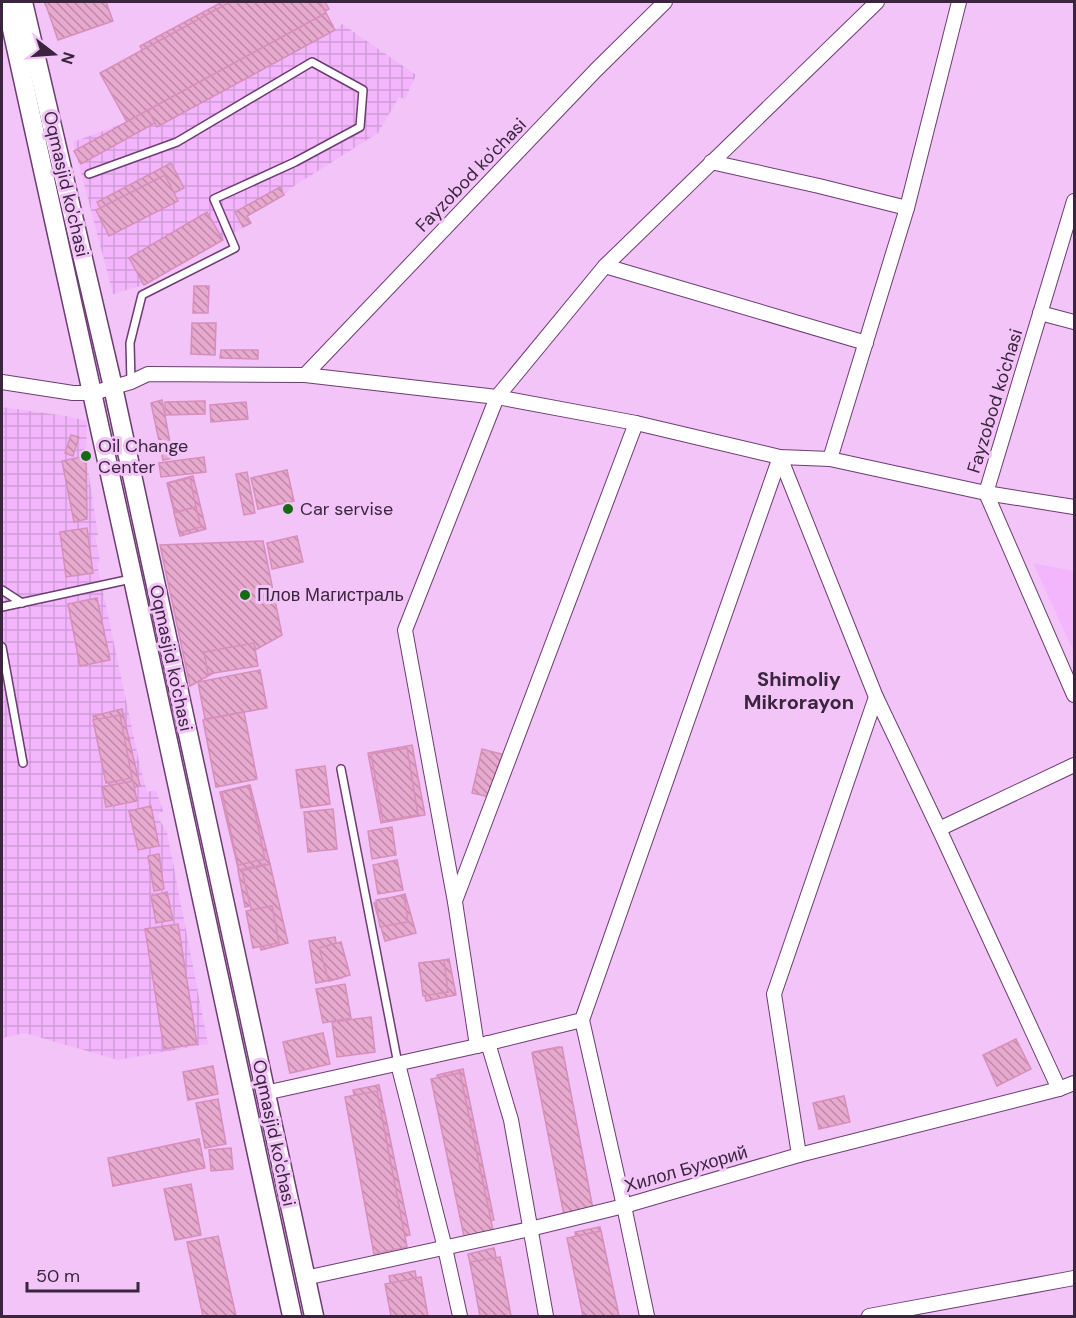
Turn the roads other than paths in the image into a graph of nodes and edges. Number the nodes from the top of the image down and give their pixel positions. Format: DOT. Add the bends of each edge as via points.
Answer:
graph roads {
  1 [pos="6,2"];
  2 [pos="23,2"];
  3 [pos="665,2"];
  4 [pos="877,2"];
  5 [pos="958,2"];
  6 [pos="711,162"];
  7 [pos="89,174"];
  8 [pos="1074,201"];
  9 [pos="907,208"];
  10 [pos="605,266"];
  11 [pos="1040,313"];
  12 [pos="1074,321"];
  13 [pos="866,343"];
  14 [pos="306,375"];
  15 [pos="2,382"];
  16 [pos="130,382"];
  17 [pos="113,387"];
  18 [pos="93,393"];
  19 [pos="497,398"];
  20 [pos="636,423"];
  21 [pos="780,457"];
  22 [pos="830,459"];
  23 [pos="986,493"];
  24 [pos="1074,507"];
  25 [pos="133,579"];
  26 [pos="2,590"];
  27 [pos="22,603"];
  28 [pos="2,607"];
  29 [pos="2,647"];
  30 [pos="1074,695"];
  31 [pos="876,697"];
  32 [pos="23,763"];
  33 [pos="1074,765"];
  34 [pos="341,769"];
  35 [pos="939,829"];
  36 [pos="455,902"];
  37 [pos="582,1020"];
  38 [pos="483,1045"];
  39 [pos="398,1064"];
  40 [pos="1074,1083"];
  41 [pos="1059,1089"];
  42 [pos="265,1093"];
  43 [pos="799,1155"];
  44 [pos="624,1206"];
  45 [pos="530,1229"];
  46 [pos="445,1248"];
  47 [pos="305,1278"];
  48 [pos="1074,1278"];
  49 [pos="292,1317"];
  50 [pos="314,1317"];
  51 [pos="460,1317"];
  52 [pos="546,1317"];
  53 [pos="647,1317"];
  54 [pos="869,1317"];
  1 -- 18 [label="main road, Oqmasjid ko'chasi"];
  2 -- 17 [label="main road, Oqmasjid ko'chasi"];
  3 -- 14 [label="street, Fayzobod ko'chasi"];
  4 -- 6 [label="street"];
  5 -- 9 [label="street"];
  6 -- 9 [label="street"];
  6 -- 10 [label="street"];
  7 -- 16 [label="lane" via="177,142 312,62 363,90 360,127 214,199 235,248 142,295 130,343"];
  8 -- 11 [label="street, Fayzobod ko'chasi"];
  9 -- 13 [label="street"];
  10 -- 13 [label="street"];
  10 -- 19 [label="street"];
  11 -- 12 [label="street"];
  11 -- 23 [label="street, Fayzobod ko'chasi"];
  13 -- 22 [label="street"];
  14 -- 16 [label="street, Fayzobod ko'chasi" via="148,374"];
  14 -- 19 [label="street, Fayzobod ko'chasi"];
  15 -- 18 [label="street, Fayzobod ko'chasi"];
  16 -- 17 [label="street, Fayzobod ko'chasi"];
  17 -- 18 [label="street, Fayzobod ko'chasi"];
  17 -- 42 [label="main road, Oqmasjid ko'chasi"];
  18 -- 25 [label="main road, Oqmasjid ko'chasi"];
  19 -- 20 [label="street, Fayzobod ko'chasi"];
  19 -- 36 [label="street" via="405,630"];
  20 -- 21 [label="street, Fayzobod ko'chasi"];
  20 -- 36 [label="street"];
  21 -- 22 [label="street, Fayzobod ko'chasi"];
  21 -- 31 [label="street"];
  21 -- 37 [label="street"];
  22 -- 23 [label="street, Fayzobod ko'chasi"];
  23 -- 24 [label="street"];
  23 -- 30 [label="street"];
  25 -- 27 [label="lane"];
  25 -- 49 [label="main road, Oqmasjid ko'chasi"];
  26 -- 27 [label="lane"];
  27 -- 28 [label="lane"];
  29 -- 32 [label="lane"];
  31 -- 35 [label="street"];
  31 -- 43 [label="street" via="774,994"];
  33 -- 35 [label="street"];
  34 -- 39 [label="lane"];
  35 -- 41 [label="street"];
  36 -- 38 [label="street"];
  37 -- 38 [label="street"];
  37 -- 44 [label="street"];
  38 -- 39 [label="street"];
  38 -- 45 [label="street" via="511,1120"];
  39 -- 42 [label="street"];
  39 -- 46 [label="street"];
  40 -- 41 [label="street, Хилол Бухорий"];
  41 -- 43 [label="street, Хилол Бухорий"];
  42 -- 47 [label="main road, Oqmasjid ko'chasi"];
  43 -- 44 [label="street, Хилол Бухорий"];
  44 -- 45 [label="street, Хилол Бухорий"];
  44 -- 53 [label="street"];
  45 -- 46 [label="street, Хилол Бухорий"];
  45 -- 52 [label="street"];
  46 -- 47 [label="street, Хилол Бухорий"];
  46 -- 51 [label="street"];
  47 -- 50 [label="main road, Oqmasjid ko'chasi"];
  48 -- 54 [label="street"];
}
